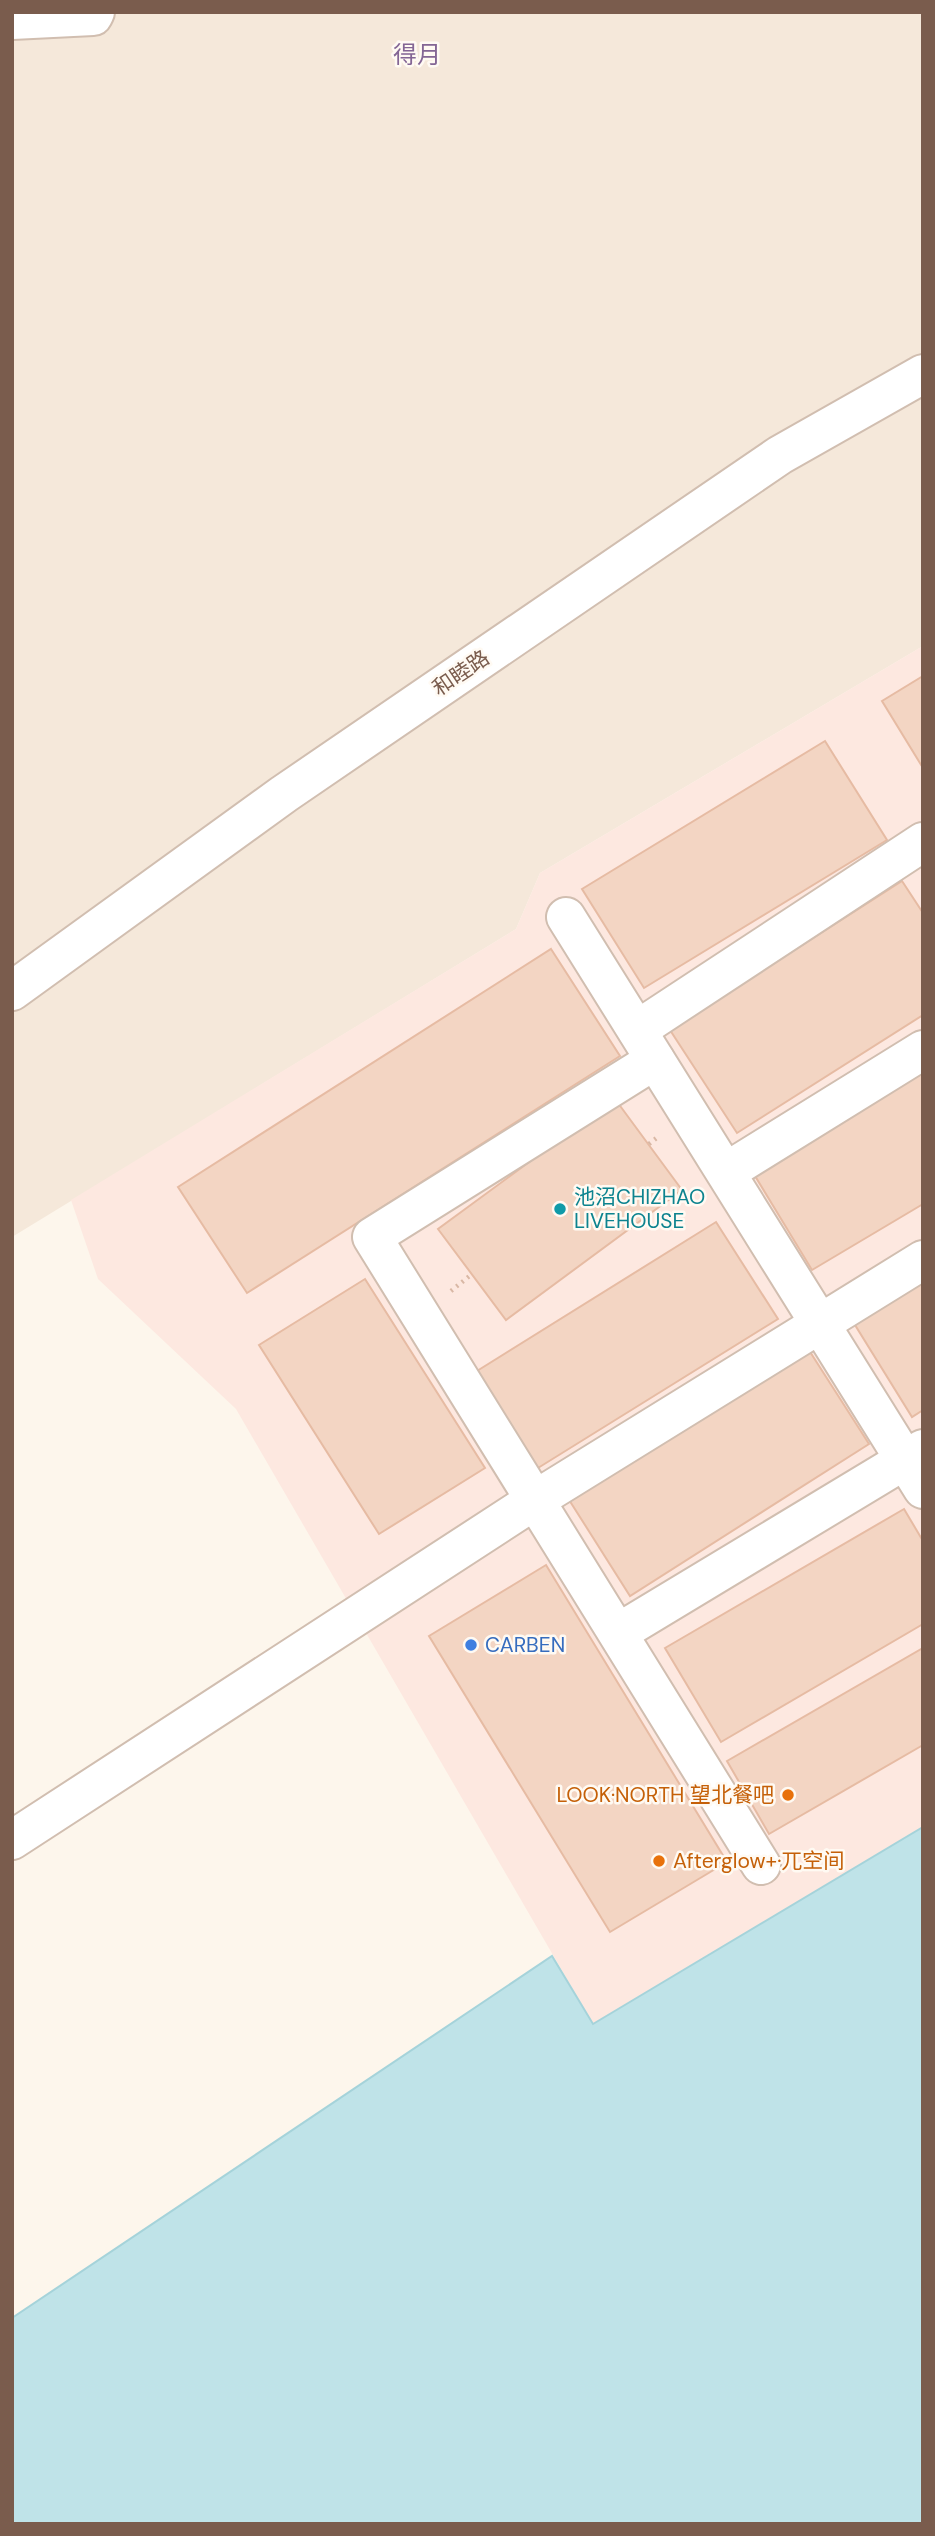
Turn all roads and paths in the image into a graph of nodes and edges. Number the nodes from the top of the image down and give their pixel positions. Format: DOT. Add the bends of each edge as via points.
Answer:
graph roads {
  1 [pos="95,12"];
  2 [pos="12,20"];
  3 [pos="923,374"];
  4 [pos="923,843"];
  5 [pos="566,917"];
  6 [pos="12,991"];
  7 [pos="646,1045"];
  8 [pos="923,1050"];
  9 [pos="726,1172"];
  10 [pos="923,1260"];
  11 [pos="820,1324"];
  12 [pos="917,1466"];
  13 [pos="535,1500"];
  14 [pos="618,1633"];
  15 [pos="12,1840"];
  16 [pos="761,1865"];
  1 -- 2 [label="street" via="93,16"];
  3 -- 6 [label="street, 和睦路" via="780,455 284,794"];
  4 -- 7 [label="street"];
  5 -- 7 [label="street"];
  7 -- 9 [label="street"];
  7 -- 13 [label="street" via="372,1237"];
  8 -- 9 [label="street"];
  9 -- 11 [label="street"];
  10 -- 11 [label="street"];
  11 -- 12 [label="street"];
  11 -- 13 [label="street"];
  12 -- 14 [label="street"];
  13 -- 14 [label="street"];
  13 -- 15 [label="street"];
  14 -- 16 [label="street"];
}
